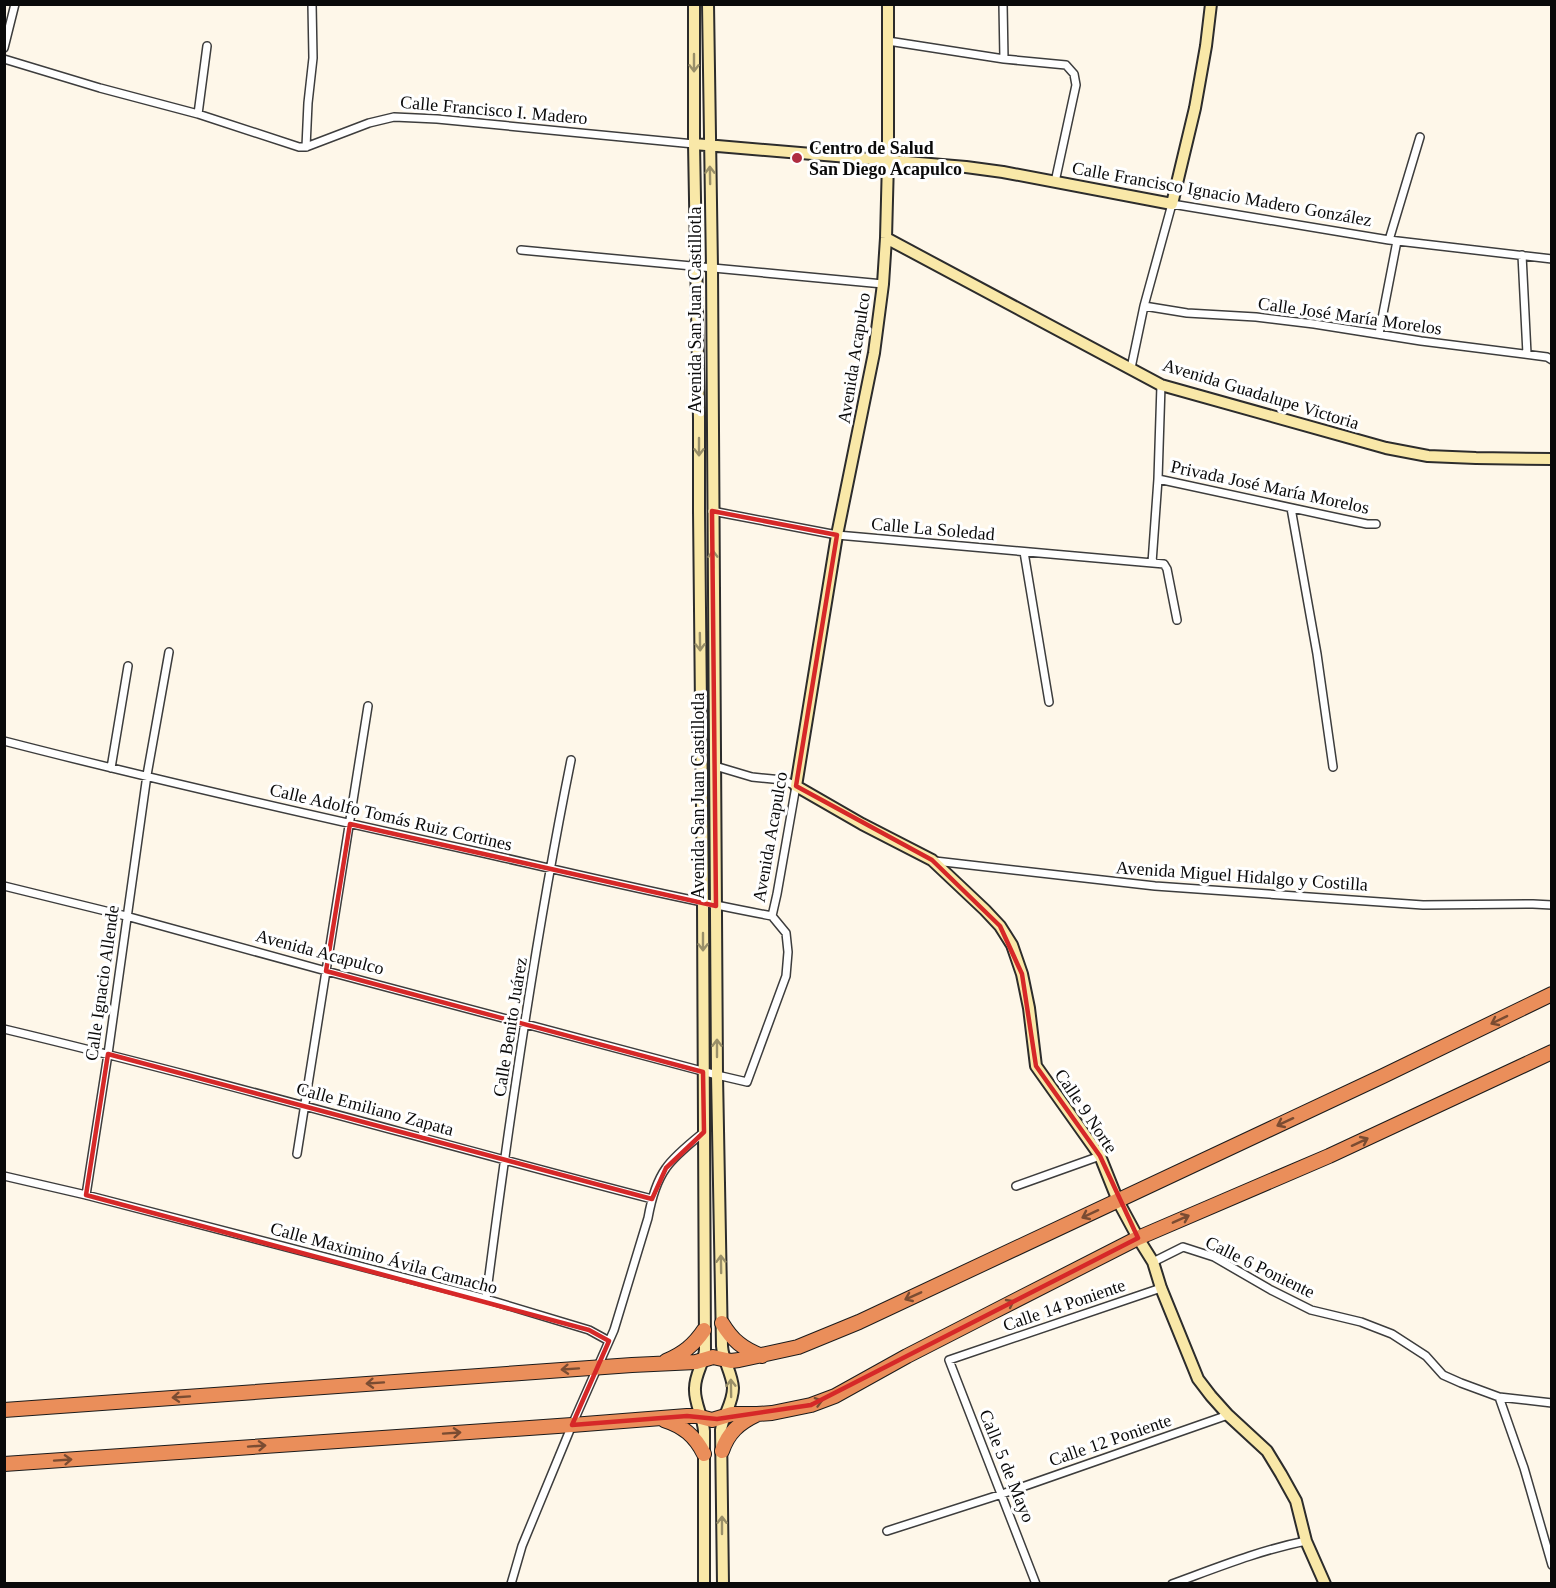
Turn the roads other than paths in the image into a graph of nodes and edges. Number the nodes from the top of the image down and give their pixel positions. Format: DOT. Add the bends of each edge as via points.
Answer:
graph roads {
  1 [pos="15,4"];
  2 [pos="312,4"];
  3 [pos="694,4"];
  4 [pos="708,4"];
  5 [pos="888,4"];
  6 [pos="1003,4"];
  7 [pos="1210,4"];
  8 [pos="888,41"];
  9 [pos="207,46"];
  10 [pos="4,48"];
  11 [pos="1004,58"];
  12 [pos="4,59"];
  13 [pos="198,114"];
  14 [pos="1420,137"];
  15 [pos="694,144"];
  16 [pos="710,146"];
  17 [pos="306,147"];
  18 [pos="888,161"];
  19 [pos="1055,182"];
  20 [pos="1172,204"];
  21 [pos="886,238"];
  22 [pos="1393,240"];
  23 [pos="521,250"];
  24 [pos="1522,255"];
  25 [pos="1551,259"];
  26 [pos="696,266"];
  27 [pos="712,268"];
  28 [pos="883,284"];
  29 [pos="1144,306"];
  30 [pos="1379,334"];
  31 [pos="1527,354"];
  32 [pos="1551,360"];
  33 [pos="1131,368"];
  34 [pos="1161,385"];
  35 [pos="1551,459"];
  36 [pos="1158,479"];
  37 [pos="1291,508"];
  38 [pos="712,511"];
  39 [pos="1376,524"];
  40 [pos="837,535"];
  41 [pos="1024,552"];
  42 [pos="1152,563"];
  43 [pos="1177,620"];
  44 [pos="169,652"];
  45 [pos="128,666"];
  46 [pos="1049,702"];
  47 [pos="368,706"];
  48 [pos="4,741"];
  49 [pos="571,760"];
  50 [pos="715,766"];
  51 [pos="1332,767"];
  52 [pos="111,768"];
  53 [pos="147,776"];
  54 [pos="796,786"];
  55 [pos="350,824"];
  56 [pos="932,860"];
  57 [pos="549,868"];
  58 [pos="4,886"];
  59 [pos="703,903"];
  60 [pos="1551,905"];
  61 [pos="716,906"];
  62 [pos="126,916"];
  63 [pos="772,916"];
  64 [pos="326,971"];
  65 [pos="1551,994"];
  66 [pos="525,1024"];
  67 [pos="4,1029"];
  68 [pos="1551,1052"];
  69 [pos="108,1054"];
  70 [pos="703,1072"];
  71 [pos="717,1075"];
  72 [pos="306,1105"];
  73 [pos="704,1132"];
  74 [pos="297,1154"];
  75 [pos="1100,1156"];
  76 [pos="504,1160"];
  77 [pos="4,1176"];
  78 [pos="1016,1185"];
  79 [pos="86,1195"];
  80 [pos="652,1199"];
  81 [pos="1118,1201"];
  82 [pos="1138,1238"];
  83 [pos="1153,1262"];
  84 [pos="1161,1288"];
  85 [pos="486,1299"];
  86 [pos="722,1323"];
  87 [pos="704,1330"];
  88 [pos="609,1341"];
  89 [pos="762,1356"];
  90 [pos="703,1360"];
  91 [pos="724,1360"];
  92 [pos="949,1360"];
  93 [pos="649,1364"];
  94 [pos="598,1367"];
  95 [pos="1499,1397"];
  96 [pos="1551,1403"];
  97 [pos="4,1410"];
  98 [pos="757,1414"];
  99 [pos="1228,1415"];
  100 [pos="702,1416"];
  101 [pos="725,1416"];
  102 [pos="659,1418"];
  103 [pos="572,1425"];
  104 [pos="722,1451"];
  105 [pos="704,1454"];
  106 [pos="4,1464"];
  107 [pos="1002,1494"];
  108 [pos="888,1531"];
  109 [pos="1306,1541"];
  110 [pos="1551,1565"];
  111 [pos="511,1584"];
  112 [pos="705,1584"];
  113 [pos="723,1584"];
  114 [pos="1036,1584"];
  115 [pos="1172,1584"];
  116 [pos="1325,1584"];
  1 -- 10 [label="street"];
  2 -- 17 [label="street" via="313,58"];
  3 -- 15 [label="street, Avenida San Juan Castillotla, one-way"];
  4 -- 16 [label="street, Avenida San Juan Castillotla"];
  5 -- 8 [label="street, Avenida Acapulco"];
  6 -- 11 [label="street"];
  7 -- 20 [label="street" via="1195,108"];
  8 -- 11 [label="street"];
  8 -- 18 [label="street, Avenida Acapulco"];
  9 -- 13 [label="street"];
  11 -- 19 [label="street" via="1066,65 1074,74 1076,85"];
  12 -- 13 [label="street"];
  13 -- 17 [label="street" via="289,145"];
  14 -- 22 [label="street"];
  15 -- 16 [label="street, Calle Francisco I. Madero"];
  15 -- 17 [label="street, Calle Francisco I. Madero" via="394,117"];
  15 -- 26 [label="street, Avenida San Juan Castillotla"];
  16 -- 18 [label="street, Calle Francisco Ignacio Madero González"];
  27 -- 16 [label="street, Avenida San Juan Castillotla, one-way"];
  18 -- 19 [label="street, Calle Francisco Ignacio Madero González" via="984,170"];
  18 -- 21 [label="street, Avenida Acapulco"];
  19 -- 20 [label="street, Calle Francisco Ignacio Madero González"];
  20 -- 22 [label="street, Calle Francisco Ignacio Madero González"];
  20 -- 29 [label="street"];
  21 -- 28 [label="street, Avenida Acapulco"];
  21 -- 33 [label="street, Avenida Guadalupe Victoria"];
  22 -- 24 [label="street, Calle Francisco Ignacio Madero González"];
  22 -- 30 [label="street"];
  23 -- 26 [label="street"];
  24 -- 25 [label="street, Calle Francisco Ignacio Madero González"];
  24 -- 31 [label="street"];
  26 -- 27 [label="street"];
  26 -- 59 [label="street, Avenida San Juan Castillotla, one-way"];
  27 -- 28 [label="street"];
  27 -- 38 [label="street, Avenida San Juan Castillotla"];
  28 -- 40 [label="street, Avenida Acapulco" via="874,353"];
  29 -- 30 [label="street, Calle José María Morelos"];
  29 -- 33 [label="street"];
  30 -- 31 [label="street, Calle José María Morelos"];
  31 -- 32 [label="street, Calle José María Morelos"];
  33 -- 34 [label="street, Avenida Guadalupe Victoria"];
  34 -- 35 [label="street, Avenida Guadalupe Victoria" via="1386,448 1438,456"];
  34 -- 36 [label="street"];
  36 -- 37 [label="street, Privada José María Morelos"];
  36 -- 42 [label="street"];
  37 -- 39 [label="street, Privada José María Morelos"];
  37 -- 51 [label="street"];
  38 -- 40 [label="street, Calle La Soledad"];
  50 -- 38 [label="street, Avenida San Juan Castillotla, one-way"];
  40 -- 41 [label="street, Calle La Soledad"];
  40 -- 54 [label="street, Avenida Acapulco"];
  41 -- 42 [label="street, Calle La Soledad"];
  41 -- 46 [label="street"];
  42 -- 43 [label="street" via="1166,566"];
  44 -- 53 [label="street, Calle Ignacio Allende"];
  45 -- 52 [label="street"];
  47 -- 55 [label="street"];
  48 -- 52 [label="street, Calle Adolfo Tomás Ruiz Cortines"];
  49 -- 57 [label="street, Calle Benito Juárez"];
  50 -- 54 [label="street"];
  50 -- 61 [label="street, Avenida San Juan Castillotla"];
  52 -- 53 [label="street, Calle Adolfo Tomás Ruiz Cortines"];
  53 -- 55 [label="street, Calle Adolfo Tomás Ruiz Cortines"];
  53 -- 62 [label="street, Calle Ignacio Allende"];
  54 -- 56 [label="street, Calle 9 Norte"];
  54 -- 63 [label="street, Avenida Acapulco"];
  55 -- 57 [label="street, Calle Adolfo Tomás Ruiz Cortines"];
  55 -- 64 [label="street"];
  56 -- 60 [label="street, Avenida Miguel Hidalgo y Costilla" via="1167,887 1423,905"];
  56 -- 75 [label="street, Calle 9 Norte" via="985,910 1012,945 1026,992 1036,1066"];
  57 -- 59 [label="street, Calle Adolfo Tomás Ruiz Cortines"];
  57 -- 66 [label="street, Calle Benito Juárez"];
  58 -- 62 [label="street, Avenida Acapulco"];
  59 -- 61 [label="street, Calle Adolfo Tomás Ruiz Cortines"];
  59 -- 70 [label="street, Avenida San Juan Castillotla, one-way"];
  61 -- 63 [label="street, Calle Adolfo Tomás Ruiz Cortines"];
  71 -- 61 [label="street, Avenida San Juan Castillotla, one-way"];
  62 -- 64 [label="street, Avenida Acapulco"];
  62 -- 69 [label="street, Calle Ignacio Allende"];
  63 -- 71 [label="street, Avenida Acapulco" via="786,933 786,976 747,1082"];
  64 -- 66 [label="street, Avenida Acapulco"];
  64 -- 72 [label="street"];
  65 -- 81 [label="highway, one-way"];
  66 -- 70 [label="street, Avenida Acapulco"];
  66 -- 76 [label="street, Calle Benito Juárez"];
  67 -- 69 [label="street, Calle Emiliano Zapata"];
  82 -- 68 [label="highway, one-way" via="1340,1152"];
  69 -- 72 [label="street, Calle Emiliano Zapata"];
  69 -- 79 [label="street, Calle Ignacio Allende"];
  70 -- 71 [label="street, Avenida Acapulco"];
  70 -- 73 [label="street, Avenida San Juan Castillotla"];
  86 -- 71 [label="street, Avenida San Juan Castillotla, one-way"];
  72 -- 74 [label="street"];
  72 -- 76 [label="street, Calle Emiliano Zapata"];
  73 -- 80 [label="street" via="666,1168"];
  73 -- 87 [label="street, Avenida San Juan Castillotla"];
  75 -- 78 [label="street"];
  75 -- 81 [label="street, Calle 9 Norte"];
  76 -- 80 [label="street, Calle Emiliano Zapata"];
  76 -- 85 [label="street, Calle Benito Juárez"];
  77 -- 79 [label="street, Calle Maximino Ávila Camacho"];
  79 -- 85 [label="street, Calle Maximino Ávila Camacho"];
  80 -- 88 [label="street"];
  81 -- 82 [label="street, Calle 9 Norte"];
  81 -- 89 [label="highway, one-way" via="828,1336"];
  82 -- 83 [label="street, Calle 9 Norte"];
  98 -- 82 [label="highway, one-way" via="811,1405 835,1396"];
  83 -- 84 [label="street, Calle 9 Norte"];
  83 -- 95 [label="street, Calle 6 Poniente" via="1182,1247 1214,1257 1311,1310 1392,1334 1426,1356 1443,1375"];
  84 -- 92 [label="street, Calle 14 Poniente"];
  84 -- 99 [label="street, Calle 9 Norte" via="1198,1379"];
  85 -- 88 [label="street, Calle Maximino Ávila Camacho" via="589,1330"];
  86 -- 89 [label="highway" via="738,1344"];
  86 -- 91 [label="street, Avenida San Juan Castillotla"];
  87 -- 90 [label="street, Avenida San Juan Castillotla"];
  87 -- 93 [label="highway" via="684,1352"];
  88 -- 94 [label="street"];
  89 -- 91 [label="highway"];
  90 -- 91 [label="highway"];
  90 -- 93 [label="highway"];
  90 -- 100 [label="street, Avenida San Juan Castillotla" via="695,1387"];
  101 -- 91 [label="street, Avenida San Juan Castillotla, one-way" via="733,1392"];
  92 -- 107 [label="street, Calle 5 de Mayo"];
  93 -- 94 [label="highway"];
  94 -- 97 [label="highway, one-way"];
  94 -- 103 [label="street"];
  95 -- 96 [label="street, Calle 6 Poniente"];
  95 -- 110 [label="street"];
  98 -- 101 [label="highway"];
  98 -- 104 [label="highway" via="733,1430"];
  99 -- 107 [label="street, Calle 12 Poniente"];
  99 -- 109 [label="street, Calle 9 Norte" via="1267,1451 1296,1501"];
  100 -- 101 [label="highway" via="712,1420"];
  100 -- 102 [label="highway"];
  100 -- 105 [label="street, Avenida San Juan Castillotla"];
  101 -- 104 [label="street, Avenida San Juan Castillotla"];
  102 -- 103 [label="highway"];
  102 -- 105 [label="highway" via="686,1431"];
  106 -- 103 [label="highway, one-way"];
  103 -- 111 [label="street" via="522,1546"];
  113 -- 104 [label="street, Avenida San Juan Castillotla, one-way"];
  105 -- 112 [label="street, Avenida San Juan Castillotla"];
  107 -- 108 [label="street, Calle 12 Poniente"];
  107 -- 114 [label="street, Calle 5 de Mayo"];
  109 -- 115 [label="street" via="1252,1555"];
  109 -- 116 [label="street, Calle 9 Norte"];
}
